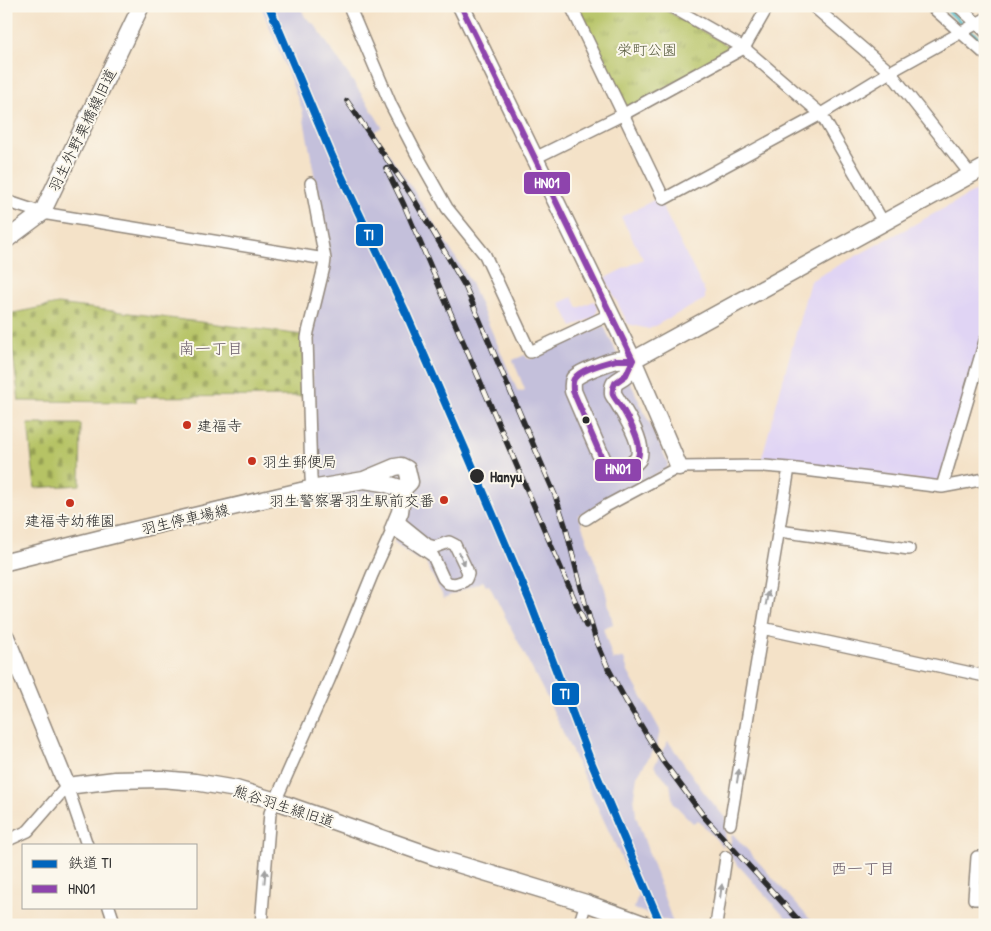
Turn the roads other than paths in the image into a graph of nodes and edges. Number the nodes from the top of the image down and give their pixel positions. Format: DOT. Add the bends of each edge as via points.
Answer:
graph roads {
  1 [pos="141,6"];
  2 [pos="349,6"];
  3 [pos="571,6"];
  4 [pos="670,6"];
  5 [pos="768,6"];
  6 [pos="813,6"];
  7 [pos="931,6"];
  8 [pos="958,6"];
  9 [pos="465,8"];
  10 [pos="974,28"];
  11 [pos="744,48"];
  12 [pos="985,54"];
  13 [pos="890,72"];
  14 [pos="624,114"];
  15 [pos="821,114"];
  16 [pos="536,158"];
  17 [pos="978,171"];
  18 [pos="311,183"];
  19 [pos="6,201"];
  20 [pos="42,213"];
  21 [pos="883,222"];
  22 [pos="6,240"];
  23 [pos="325,259"];
  24 [pos="612,314"];
  25 [pos="985,341"];
  26 [pos="633,360"];
  27 [pos="679,467"];
  28 [pos="789,468"];
  29 [pos="985,479"];
  30 [pos="942,487"];
  31 [pos="312,489"];
  32 [pos="586,519"];
  33 [pos="395,525"];
  34 [pos="778,531"];
  35 [pos="909,549"];
  36 [pos="6,562"];
  37 [pos="762,628"];
  38 [pos="6,637"];
  39 [pos="985,676"];
  40 [pos="67,786"];
  41 [pos="276,801"];
  42 [pos="730,824"];
  43 [pos="6,841"];
  44 [pos="87,844"];
  45 [pos="726,857"];
  46 [pos="985,857"];
  47 [pos="985,899"];
  48 [pos="586,903"];
  49 [pos="109,908"];
  50 [pos="115,925"];
  51 [pos="261,925"];
  52 [pos="579,925"];
  53 [pos="646,925"];
  54 [pos="716,925"];
  1 -- 20 [label="street, 羽生外野栗橋線旧道"];
  2 -- 24 [label="street" via="391,105 416,153 448,208 485,254 530,352"];
  3 -- 14 [label="street"];
  4 -- 11 [label="street"];
  5 -- 11 [label="street"];
  6 -- 13 [label="street"];
  7 -- 10 [label="street"];
  8 -- 10 [label="street"];
  9 -- 16 [label="street"];
  10 -- 12 [label="street"];
  10 -- 13 [label="street"];
  11 -- 14 [label="street"];
  11 -- 15 [label="street"];
  13 -- 15 [label="street"];
  13 -- 17 [label="street"];
  14 -- 15 [label="street" via="664,199"];
  14 -- 16 [label="street"];
  15 -- 21 [label="street"];
  16 -- 24 [label="street"];
  17 -- 21 [label="street"];
  18 -- 23 [label="street"];
  19 -- 20 [label="street"];
  20 -- 22 [label="street, 羽生外野栗橋線旧道"];
  20 -- 23 [label="street"];
  21 -- 26 [label="street"];
  23 -- 31 [label="street" via="307,338"];
  24 -- 26 [label="street"];
  25 -- 30 [label="street"];
  26 -- 26 [label="street" via="626,375 614,385 613,394 638,442 638,460 626,468 610,469 604,463 572,384 578,375 586,371 616,360"];
  26 -- 27 [label="street"];
  27 -- 28 [label="street"];
  27 -- 32 [label="street"];
  28 -- 30 [label="street"];
  28 -- 34 [label="street"];
  29 -- 30 [label="street"];
  31 -- 33 [label="street, 羽生停車場線" via="364,480 401,466 407,470 410,482 403,488"];
  31 -- 36 [label="street, 羽生停車場線"];
  33 -- 33 [label="street, one-way" via="435,547 449,542 455,545 468,574 464,582 445,581 433,556"];
  33 -- 41 [label="street"];
  34 -- 35 [label="street"];
  37 -- 34 [label="street, one-way"];
  37 -- 39 [label="street"];
  42 -- 37 [label="street, one-way"];
  38 -- 40 [label="street"];
  40 -- 41 [label="street, 熊谷羽生線旧道" via="162,779 236,789"];
  40 -- 43 [label="street" via="28,831"];
  40 -- 44 [label="street"];
  41 -- 48 [label="street, 熊谷羽生線旧道" via="435,857"];
  51 -- 41 [label="street, one-way" via="270,813"];
  54 -- 45 [label="street, one-way"];
  46 -- 47 [label="street" via="978,857 974,899"];
  48 -- 52 [label="street"];
  48 -- 53 [label="street, 熊谷羽生線旧道"];
  49 -- 50 [label="street"];
}
